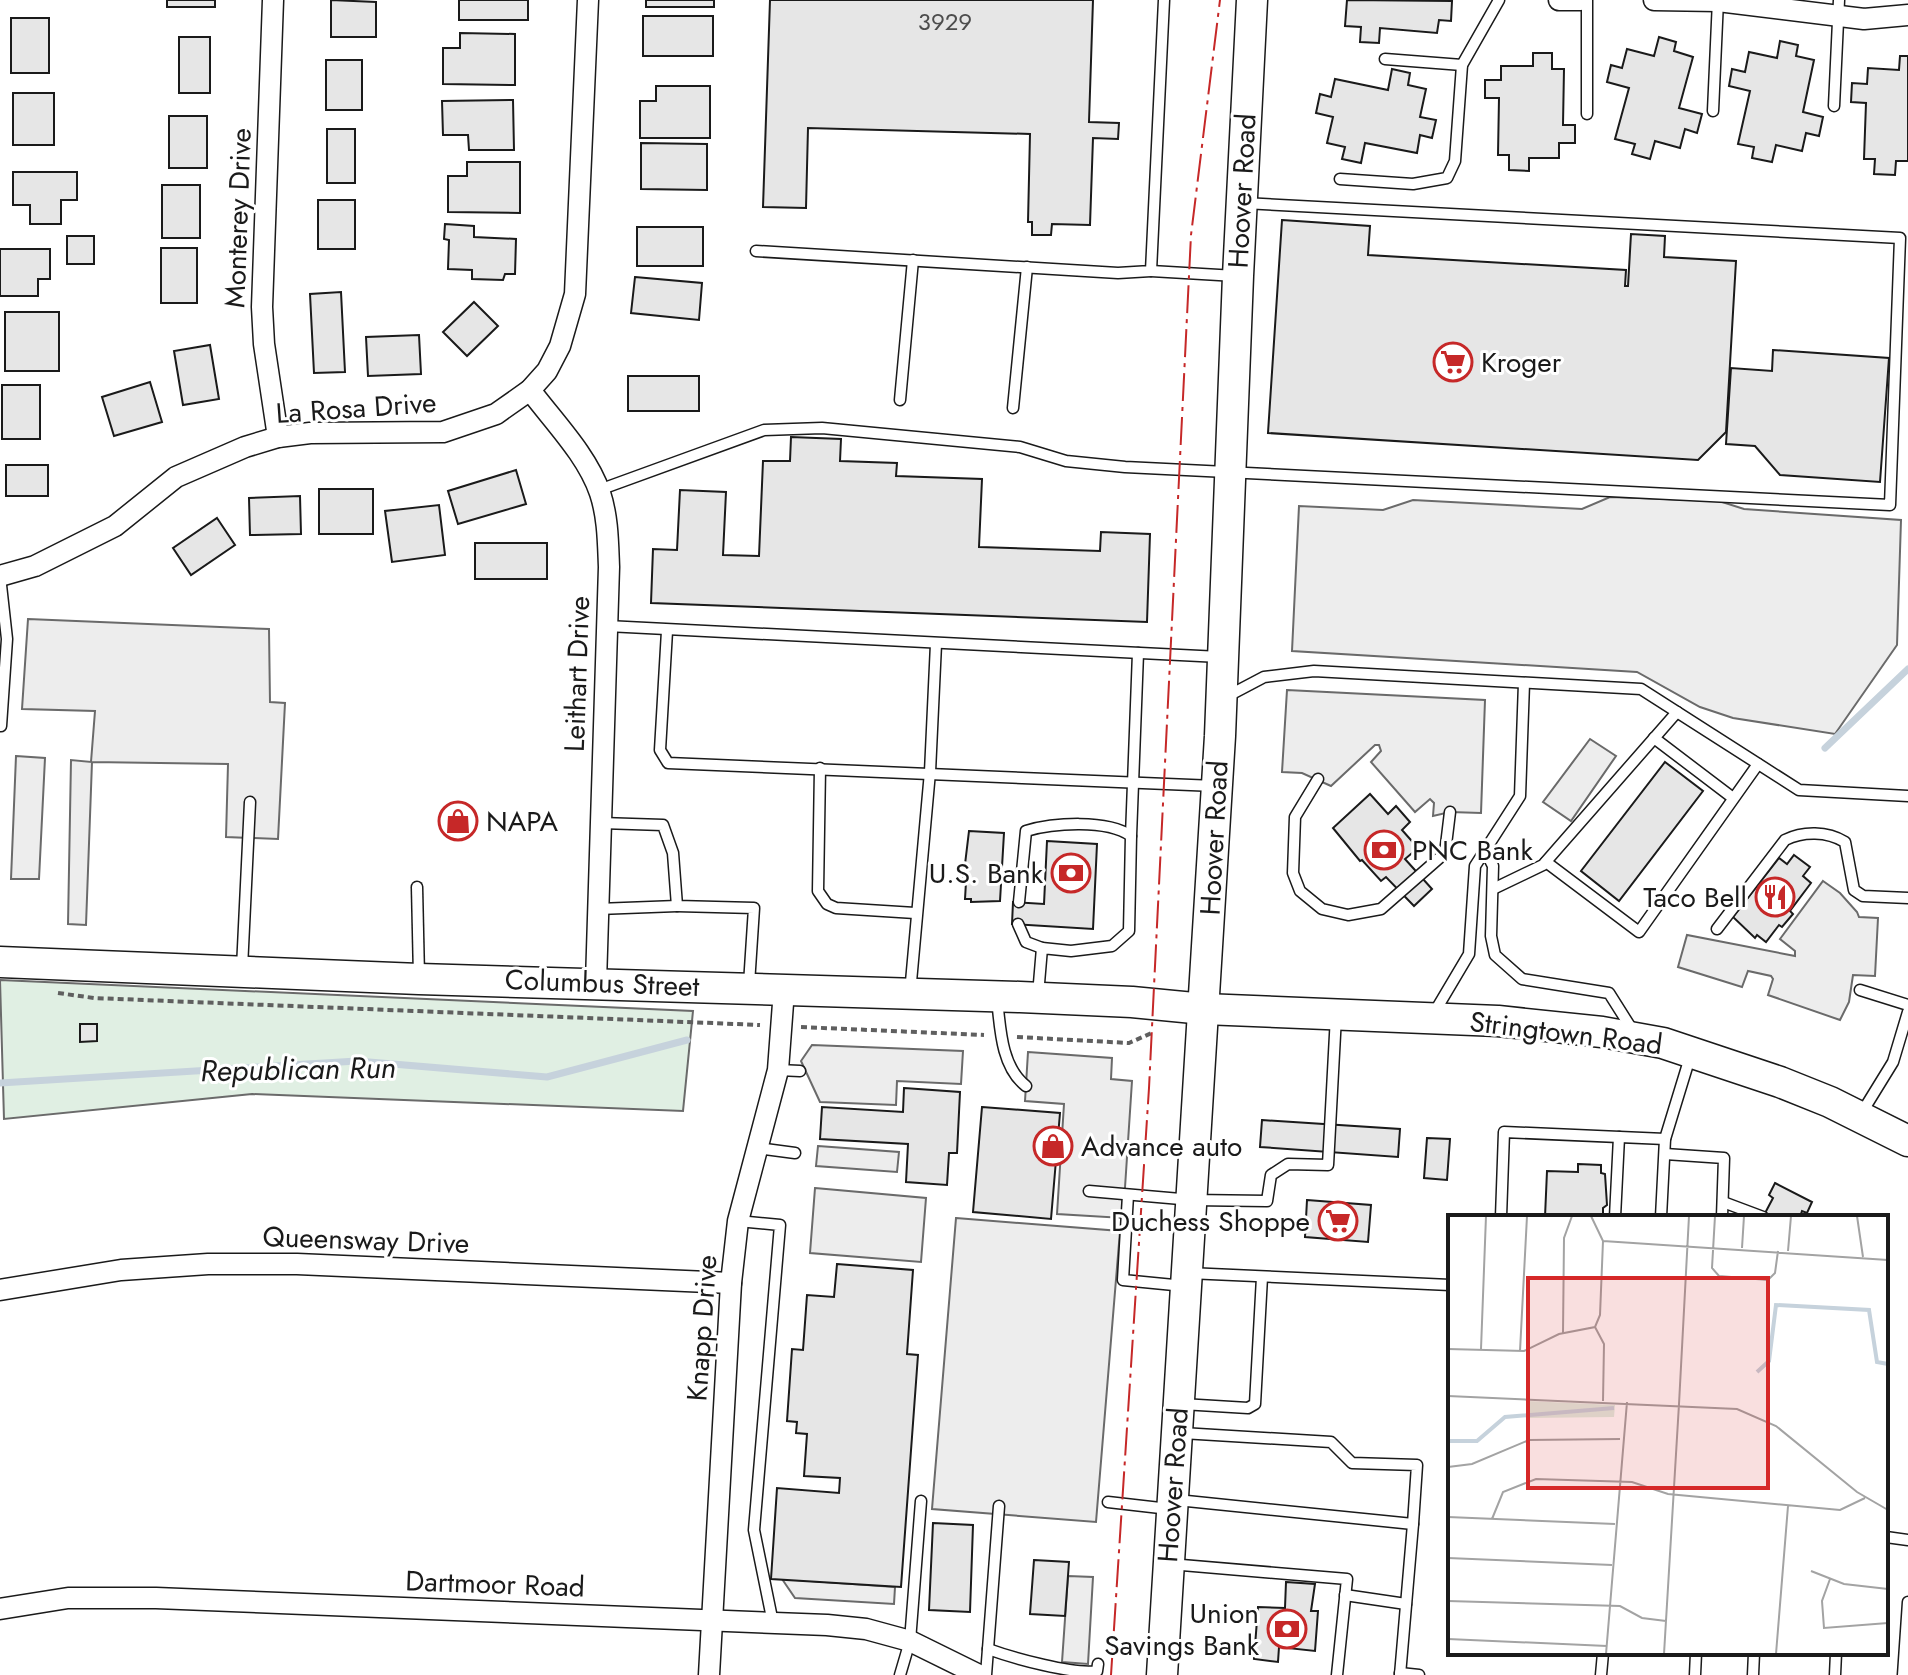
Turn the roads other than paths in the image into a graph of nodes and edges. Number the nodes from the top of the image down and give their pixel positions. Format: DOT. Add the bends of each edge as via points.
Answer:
graph roads {
  1 [pos="273,0"];
  2 [pos="588,0"];
  3 [pos="1164,0"];
  4 [pos="1252,0"];
  5 [pos="1499,0"];
  6 [pos="1559,0"];
  7 [pos="1581,0"];
  8 [pos="1587,0"];
  9 [pos="1654,0"];
  10 [pos="1718,1"];
  11 [pos="1839,8"];
  12 [pos="1908,15"];
  13 [pos="1385,59"];
  14 [pos="1462,65"];
  15 [pos="1834,106"];
  16 [pos="1713,111"];
  17 [pos="1587,114"];
  18 [pos="1340,179"];
  19 [pos="1242,203"];
  20 [pos="756,251"];
  21 [pos="913,260"];
  22 [pos="1027,267"];
  23 [pos="1151,271"];
  24 [pos="1238,276"];
  25 [pos="530,390"];
  26 [pos="900,400"];
  27 [pos="1013,408"];
  28 [pos="278,437"];
  29 [pos="1230,474"];
  30 [pos="599,490"];
  31 [pos="0,576"];
  32 [pos="607,626"];
  33 [pos="667,631"];
  34 [pos="936,644"];
  35 [pos="1138,653"];
  36 [pos="1222,657"];
  37 [pos="1524,683"];
  38 [pos="1221,700"];
  39 [pos="1677,712"];
  40 [pos="1,726"];
  41 [pos="1654,738"];
  42 [pos="1758,764"];
  43 [pos="820,768"];
  44 [pos="930,772"];
  45 [pos="1318,779"];
  46 [pos="1135,782"];
  47 [pos="1217,786"];
  48 [pos="1908,796"];
  49 [pos="1733,798"];
  50 [pos="250,802"];
  51 [pos="1450,812"];
  52 [pos="601,823"];
  53 [pos="1131,836"];
  54 [pos="1486,852"];
  55 [pos="1546,862"];
  56 [pos="417,887"];
  57 [pos="1493,889"];
  58 [pos="1908,898"];
  59 [pos="1019,902"];
  60 [pos="677,906"];
  61 [pos="598,909"];
  62 [pos="915,913"];
  63 [pos="1018,924"];
  64 [pos="1717,929"];
  65 [pos="1042,948"];
  66 [pos="0,962"];
  67 [pos="242,972"];
  68 [pos="419,979"];
  69 [pos="596,982"];
  70 [pos="749,988"];
  71 [pos="784,990"];
  72 [pos="1860,990"];
  73 [pos="909,995"];
  74 [pos="997,996"];
  75 [pos="1038,997"];
  76 [pos="1908,1005"];
  77 [pos="1204,1009"];
  78 [pos="1908,1012"];
  79 [pos="1336,1014"];
  80 [pos="1430,1018"];
  81 [pos="1637,1038"];
  82 [pos="1692,1052"];
  83 [pos="778,1070"];
  84 [pos="800,1071"];
  85 [pos="1026,1086"];
  86 [pos="1860,1117"];
  87 [pos="1619,1137"];
  88 [pos="1665,1139"];
  89 [pos="1908,1141"];
  90 [pos="757,1148"];
  91 [pos="795,1153"];
  92 [pos="1665,1154"];
  93 [pos="1089,1191"];
  94 [pos="1128,1195"];
  95 [pos="1192,1200"];
  96 [pos="1723,1202"];
  97 [pos="1501,1215"];
  98 [pos="1615,1215"];
  99 [pos="1661,1215"];
  100 [pos="1722,1215"];
  101 [pos="1758,1215"];
  102 [pos="738,1221"];
  103 [pos="1262,1277"];
  104 [pos="1187,1280"];
  105 [pos="731,1283"];
  106 [pos="1448,1285"];
  107 [pos="0,1290"];
  108 [pos="1177,1418"];
  109 [pos="921,1501"];
  110 [pos="1108,1502"];
  111 [pos="1171,1504"];
  112 [pos="999,1506"];
  113 [pos="1413,1524"];
  114 [pos="1888,1537"];
  115 [pos="1908,1540"];
  116 [pos="1168,1564"];
  117 [pos="1345,1595"];
  118 [pos="1908,1602"];
  119 [pos="1406,1604"];
  120 [pos="0,1609"];
  121 [pos="713,1620"];
  122 [pos="773,1623"];
  123 [pos="910,1641"];
  124 [pos="988,1649"];
  125 [pos="1603,1655"];
  126 [pos="1696,1655"];
  127 [pos="1754,1655"];
  128 [pos="1836,1655"];
  129 [pos="1098,1664"];
  130 [pos="968,1672"];
  131 [pos="1400,1674"];
  132 [pos="709,1675"];
  133 [pos="900,1675"];
  134 [pos="986,1675"];
  135 [pos="1162,1675"];
  136 [pos="1337,1675"];
  137 [pos="1419,1675"];
  138 [pos="1601,1675"];
  139 [pos="1695,1675"];
  140 [pos="1753,1675"];
  141 [pos="1835,1675"];
  142 [pos="1903,1675"];
  1 -- 28 [label="street, Monterey Drive" via="262,307"];
  2 -- 25 [label="street, La Rosa Drive" via="575,294 560,346"];
  3 -- 23 [label="lane"];
  4 -- 19 [label="main road, Hoover Road"];
  5 -- 14 [label="lane"];
  6 -- 7 [label="street"];
  8 -- 17 [label="lane"];
  9 -- 10 [label="street"];
  10 -- 11 [label="street"];
  10 -- 16 [label="lane"];
  11 -- 12 [label="street" via="1864,19"];
  11 -- 15 [label="lane"];
  13 -- 14 [label="lane"];
  14 -- 18 [label="lane" via="1455,161 1447,178 1413,184"];
  19 -- 24 [label="main road, Hoover Road"];
  19 -- 29 [label="lane" via="1900,238 1890,505"];
  20 -- 21 [label="lane"];
  21 -- 22 [label="lane"];
  21 -- 26 [label="lane"];
  22 -- 23 [label="lane"];
  22 -- 27 [label="lane"];
  23 -- 24 [label="lane"];
  24 -- 29 [label="main road, Hoover Road"];
  25 -- 28 [label="street, La Rosa Drive" via="496,414 443,432"];
  25 -- 30 [label="street, Leithart Drive" via="575,448"];
  28 -- 31 [label="street, La Rosa Drive" via="176,477 115,526 35,566"];
  29 -- 30 [label="lane" via="1066,461 1020,447 822,428 764,430"];
  29 -- 36 [label="main road, Hoover Road"];
  30 -- 32 [label="street, Leithart Drive" via="608,531"];
  31 -- 40 [label="lane" via="7,639"];
  32 -- 33 [label="lane"];
  32 -- 52 [label="street, Leithart Drive"];
  33 -- 34 [label="lane"];
  33 -- 43 [label="lane" via="660,750 668,763"];
  34 -- 35 [label="lane"];
  34 -- 44 [label="lane"];
  35 -- 36 [label="lane"];
  35 -- 46 [label="lane"];
  36 -- 38 [label="main road, Hoover Road"];
  37 -- 38 [label="lane" via="1314,671 1264,677"];
  37 -- 39 [label="lane" via="1641,689"];
  37 -- 54 [label="lane" via="1520,796"];
  38 -- 47 [label="main road, Hoover Road"];
  39 -- 41 [label="lane"];
  39 -- 42 [label="lane"];
  41 -- 49 [label="lane"];
  41 -- 55 [label="lane"];
  42 -- 48 [label="lane" via="1799,790"];
  42 -- 49 [label="lane"];
  43 -- 44 [label="lane"];
  43 -- 62 [label="lane" via="821,899 836,908"];
  44 -- 46 [label="lane"];
  44 -- 62 [label="lane"];
  45 -- 51 [label="lane" via="1295,817 1293,873 1300,891 1322,909 1348,915 1381,909 1445,853"];
  46 -- 47 [label="lane"];
  46 -- 53 [label="lane"];
  47 -- 77 [label="main road, Hoover Road"];
  49 -- 55 [label="lane" via="1639,932"];
  50 -- 67 [label="lane"];
  52 -- 60 [label="lane" via="663,825 673,853"];
  52 -- 61 [label="street, Leithart Drive"];
  53 -- 59 [label="lane" via="1098,825 1026,831"];
  53 -- 65 [label="lane" via="1129,931 1112,946"];
  54 -- 57 [label="lane" via="1493,866"];
  54 -- 80 [label="lane" via="1475,866 1469,954"];
  55 -- 57 [label="lane"];
  56 -- 68 [label="lane"];
  57 -- 81 [label="lane" via="1495,955 1522,979 1609,993"];
  58 -- 64 [label="lane" via="1863,896 1854,890 1845,842 1799,833 1785,840"];
  60 -- 61 [label="lane"];
  60 -- 70 [label="lane" via="754,908"];
  61 -- 69 [label="street, Leithart Drive"];
  62 -- 73 [label="lane"];
  63 -- 65 [label="lane" via="1026,942"];
  65 -- 75 [label="lane"];
  66 -- 67 [label="main road, Columbus Street"];
  67 -- 68 [label="main road, Columbus Street"];
  68 -- 69 [label="main road, Columbus Street"];
  69 -- 70 [label="main road, Columbus Street"];
  70 -- 71 [label="main road, Columbus Street"];
  71 -- 73 [label="main road, Columbus Street"];
  71 -- 83 [label="street, Knapp Drive"];
  72 -- 76 [label="lane"];
  73 -- 74 [label="main road, Columbus Street"];
  74 -- 75 [label="main road, Columbus Street"];
  74 -- 85 [label="lane" via="1012,1071"];
  75 -- 77 [label="main road, Columbus Street"];
  77 -- 79 [label="main road, Stringtown Road"];
  77 -- 95 [label="main road, Hoover Road"];
  78 -- 86 [label="lane" via="1893,1062"];
  79 -- 80 [label="main road, Stringtown Road"];
  79 -- 95 [label="lane" via="1328,1165 1288,1164 1271,1175 1267,1201"];
  80 -- 81 [label="main road, Stringtown Road"];
  81 -- 82 [label="main road, Stringtown Road"];
  82 -- 86 [label="main road, Stringtown Road"];
  82 -- 88 [label="lane"];
  83 -- 84 [label="lane"];
  83 -- 90 [label="street, Knapp Drive"];
  86 -- 89 [label="main road, Stringtown Road"];
  87 -- 88 [label="lane"];
  87 -- 97 [label="lane" via="1504,1132"];
  87 -- 98 [label="lane"];
  88 -- 92 [label="lane"];
  90 -- 91 [label="lane"];
  90 -- 102 [label="street, Knapp Drive"];
  92 -- 96 [label="lane" via="1724,1158"];
  92 -- 99 [label="lane"];
  93 -- 94 [label="lane"];
  94 -- 95 [label="lane"];
  94 -- 104 [label="lane" via="1123,1280"];
  95 -- 104 [label="main road, Hoover Road"];
  96 -- 100 [label="lane"];
  96 -- 101 [label="lane"];
  102 -- 105 [label="street, Knapp Drive"];
  102 -- 122 [label="lane" via="780,1225 754,1530"];
  103 -- 104 [label="lane"];
  103 -- 106 [label="lane"];
  103 -- 108 [label="lane" via="1255,1404"];
  104 -- 108 [label="main road, Hoover Road"];
  105 -- 107 [label="street, Queensway Drive" via="208,1264 121,1270"];
  105 -- 121 [label="street, Knapp Drive"];
  108 -- 111 [label="main road, Hoover Road"];
  108 -- 113 [label="lane" via="1331,1442 1352,1463 1417,1465"];
  109 -- 123 [label="lane"];
  110 -- 111 [label="lane"];
  111 -- 113 [label="lane"];
  111 -- 116 [label="main road, Hoover Road"];
  112 -- 124 [label="lane"];
  113 -- 119 [label="lane"];
  114 -- 115 [label="lane"];
  116 -- 117 [label="lane" via="1347,1579"];
  116 -- 135 [label="main road, Hoover Road"];
  117 -- 119 [label="lane"];
  117 -- 136 [label="lane"];
  118 -- 142 [label="lane"];
  119 -- 131 [label="lane"];
  120 -- 121 [label="street, Dartmoor Road" via="68,1598 156,1598"];
  121 -- 122 [label="street, Dartmoor Road"];
  121 -- 132 [label="street, Knapp Drive"];
  122 -- 123 [label="street, Dartmoor Road" via="866,1629"];
  123 -- 130 [label="street, Dartmoor Road"];
  123 -- 133 [label="lane"];
  124 -- 129 [label="lane" via="1065,1673 1090,1675"];
  124 -- 134 [label="lane"];
  125 -- 138 [label="lane"];
  126 -- 139 [label="lane"];
  127 -- 140 [label="lane"];
  128 -- 141 [label="lane"];
  131 -- 137 [label="lane"];
}
